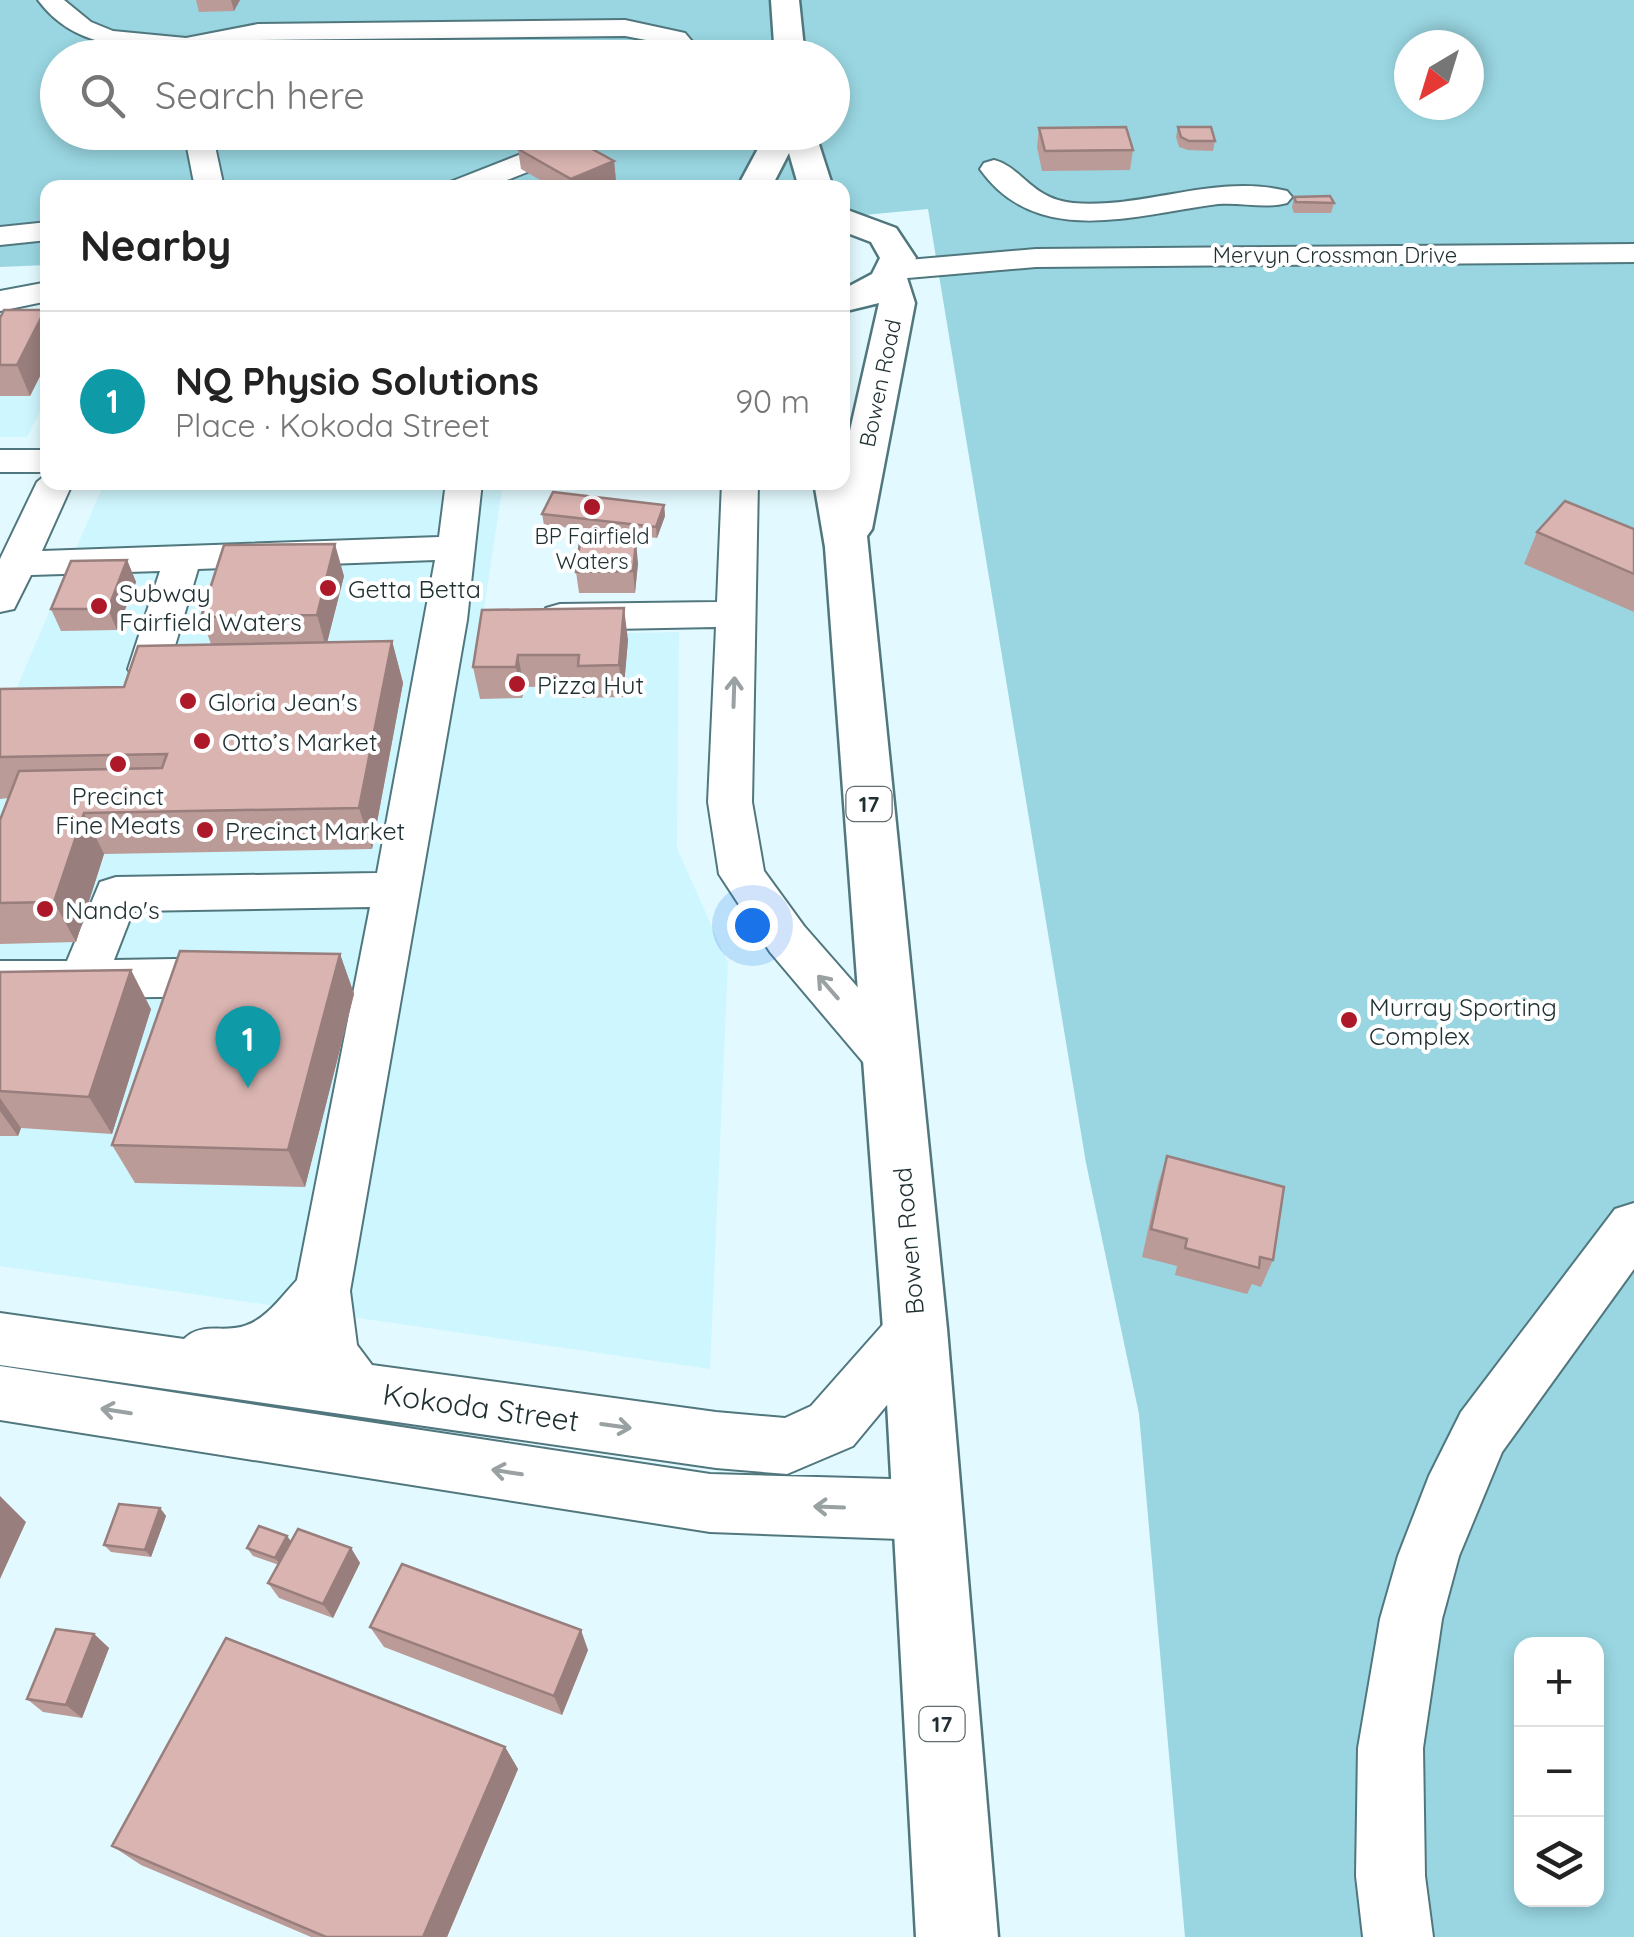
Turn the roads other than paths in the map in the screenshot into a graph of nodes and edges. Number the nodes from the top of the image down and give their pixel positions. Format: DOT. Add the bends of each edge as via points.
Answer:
graph roads {
  1 [pos="50,0"];
  2 [pos="785,0"];
  3 [pos="126,40"];
  4 [pos="209,40"];
  5 [pos="678,40"];
  6 [pos="788,40"];
  7 [pos="202,150"];
  8 [pos="557,150"];
  9 [pos="774,150"];
  10 [pos="804,150"];
  11 [pos="994,169"];
  12 [pos="208,180"];
  13 [pos="480,180"];
  14 [pos="758,180"];
  15 [pos="814,180"];
  16 [pos="1276,197"];
  17 [pos="852,219"];
  18 [pos="40,231"];
  19 [pos="0,236"];
  20 [pos="1634,253"];
  21 [pos="1036,258"];
  22 [pos="892,274"];
  23 [pos="40,293"];
  24 [pos="850,298"];
  25 [pos="0,304"];
  26 [pos="40,308"];
  27 [pos="0,446"];
  28 [pos="40,446"];
  29 [pos="0,461"];
  30 [pos="40,461"];
  31 [pos="51,490"];
  32 [pos="463,490"];
  33 [pos="740,490"];
  34 [pos="836,490"];
  35 [pos="847,546"];
  36 [pos="454,548"];
  37 [pos="183,557"];
  38 [pos="16,564"];
  39 [pos="0,600"];
  40 [pos="738,614"];
  41 [pos="486,619"];
  42 [pos="135,708"];
  43 [pos="396,890"];
  44 [pos="281,976"];
  45 [pos="83,979"];
  46 [pos="0,980"];
  47 [pos="892,1061"];
  48 [pos="1634,1226"];
  49 [pos="322,1290"];
  50 [pos="916,1329"];
  51 [pos="0,1339"];
  52 [pos="95,1353"];
  53 [pos="356,1389"];
  54 [pos="0,1393"];
  55 [pos="207,1427"];
  56 [pos="927,1510"];
  57 [pos="957,1937"];
  58 [pos="1398,1937"];
  1 -- 3 [label="street" via="86,32"];
  2 -- 6 [label="main road"];
  4 -- 5 [label="street" via="258,32 625,28"];
  7 -- 12 [label="street"];
  8 -- 13 [label="street"];
  9 -- 14 [label="main road"];
  10 -- 15 [label="main road"];
  11 -- 16 [label="street" via="1020,196 1076,211 1147,211 1227,195"];
  17 -- 21 [label="street, Mervyn Crossman Drive" via="941,244"];
  17 -- 22 [label="main road, Bowen Road / 17" via="894,246"];
  18 -- 19 [label="street"];
  20 -- 21 [label="street, Mervyn Crossman Drive"];
  21 -- 22 [label="street, Mervyn Crossman Drive"];
  22 -- 24 [label="main road, Bowen Road" via="874,290"];
  22 -- 35 [label="main road, Bowen Road / 17" via="898,303"];
  23 -- 25 [label="street"];
  25 -- 26 [label="street"];
  27 -- 28 [label="street"];
  29 -- 30 [label="street"];
  31 -- 38 [label="street"];
  32 -- 36 [label="street"];
  33 -- 40 [label="street"];
  34 -- 35 [label="main road, Bowen Road / 17"];
  35 -- 47 [label="main road, Bowen Road / 17"];
  36 -- 37 [label="street"];
  36 -- 41 [label="street"];
  37 -- 38 [label="street"];
  37 -- 42 [label="street" via="168,669"];
  38 -- 39 [label="street"];
  40 -- 41 [label="street"];
  47 -- 40 [label="street, one-way" via="787,939 742,874 730,802"];
  41 -- 43 [label="street" via="419,665"];
  43 -- 45 [label="street" via="116,894"];
  43 -- 49 [label="street" via="360,975"];
  44 -- 45 [label="street"];
  45 -- 46 [label="street"];
  47 -- 50 [label="main road, Bowen Road / 17"];
  48 -- 58 [label="street" via="1477,1439 1436,1540 1399,1659 1390,1772 1391,1898"];
  49 -- 52 [label="street" via="276,1340 246,1354 138,1344"];
  49 -- 53 [label="street" via="330,1354"];
  53 -- 50 [label="street, Kokoda Street, one-way" via="787,1446 832,1426"];
  50 -- 56 [label="main road, Bowen Road / 17"];
  51 -- 52 [label="street, Kokoda Street"];
  52 -- 53 [label="street, Kokoda Street"];
  52 -- 55 [label="street" via="198,1402"];
  55 -- 54 [label="street, one-way"];
  56 -- 55 [label="street, one-way" via="710,1503"];
  56 -- 57 [label="main road, Bowen Road / 17"];
}
